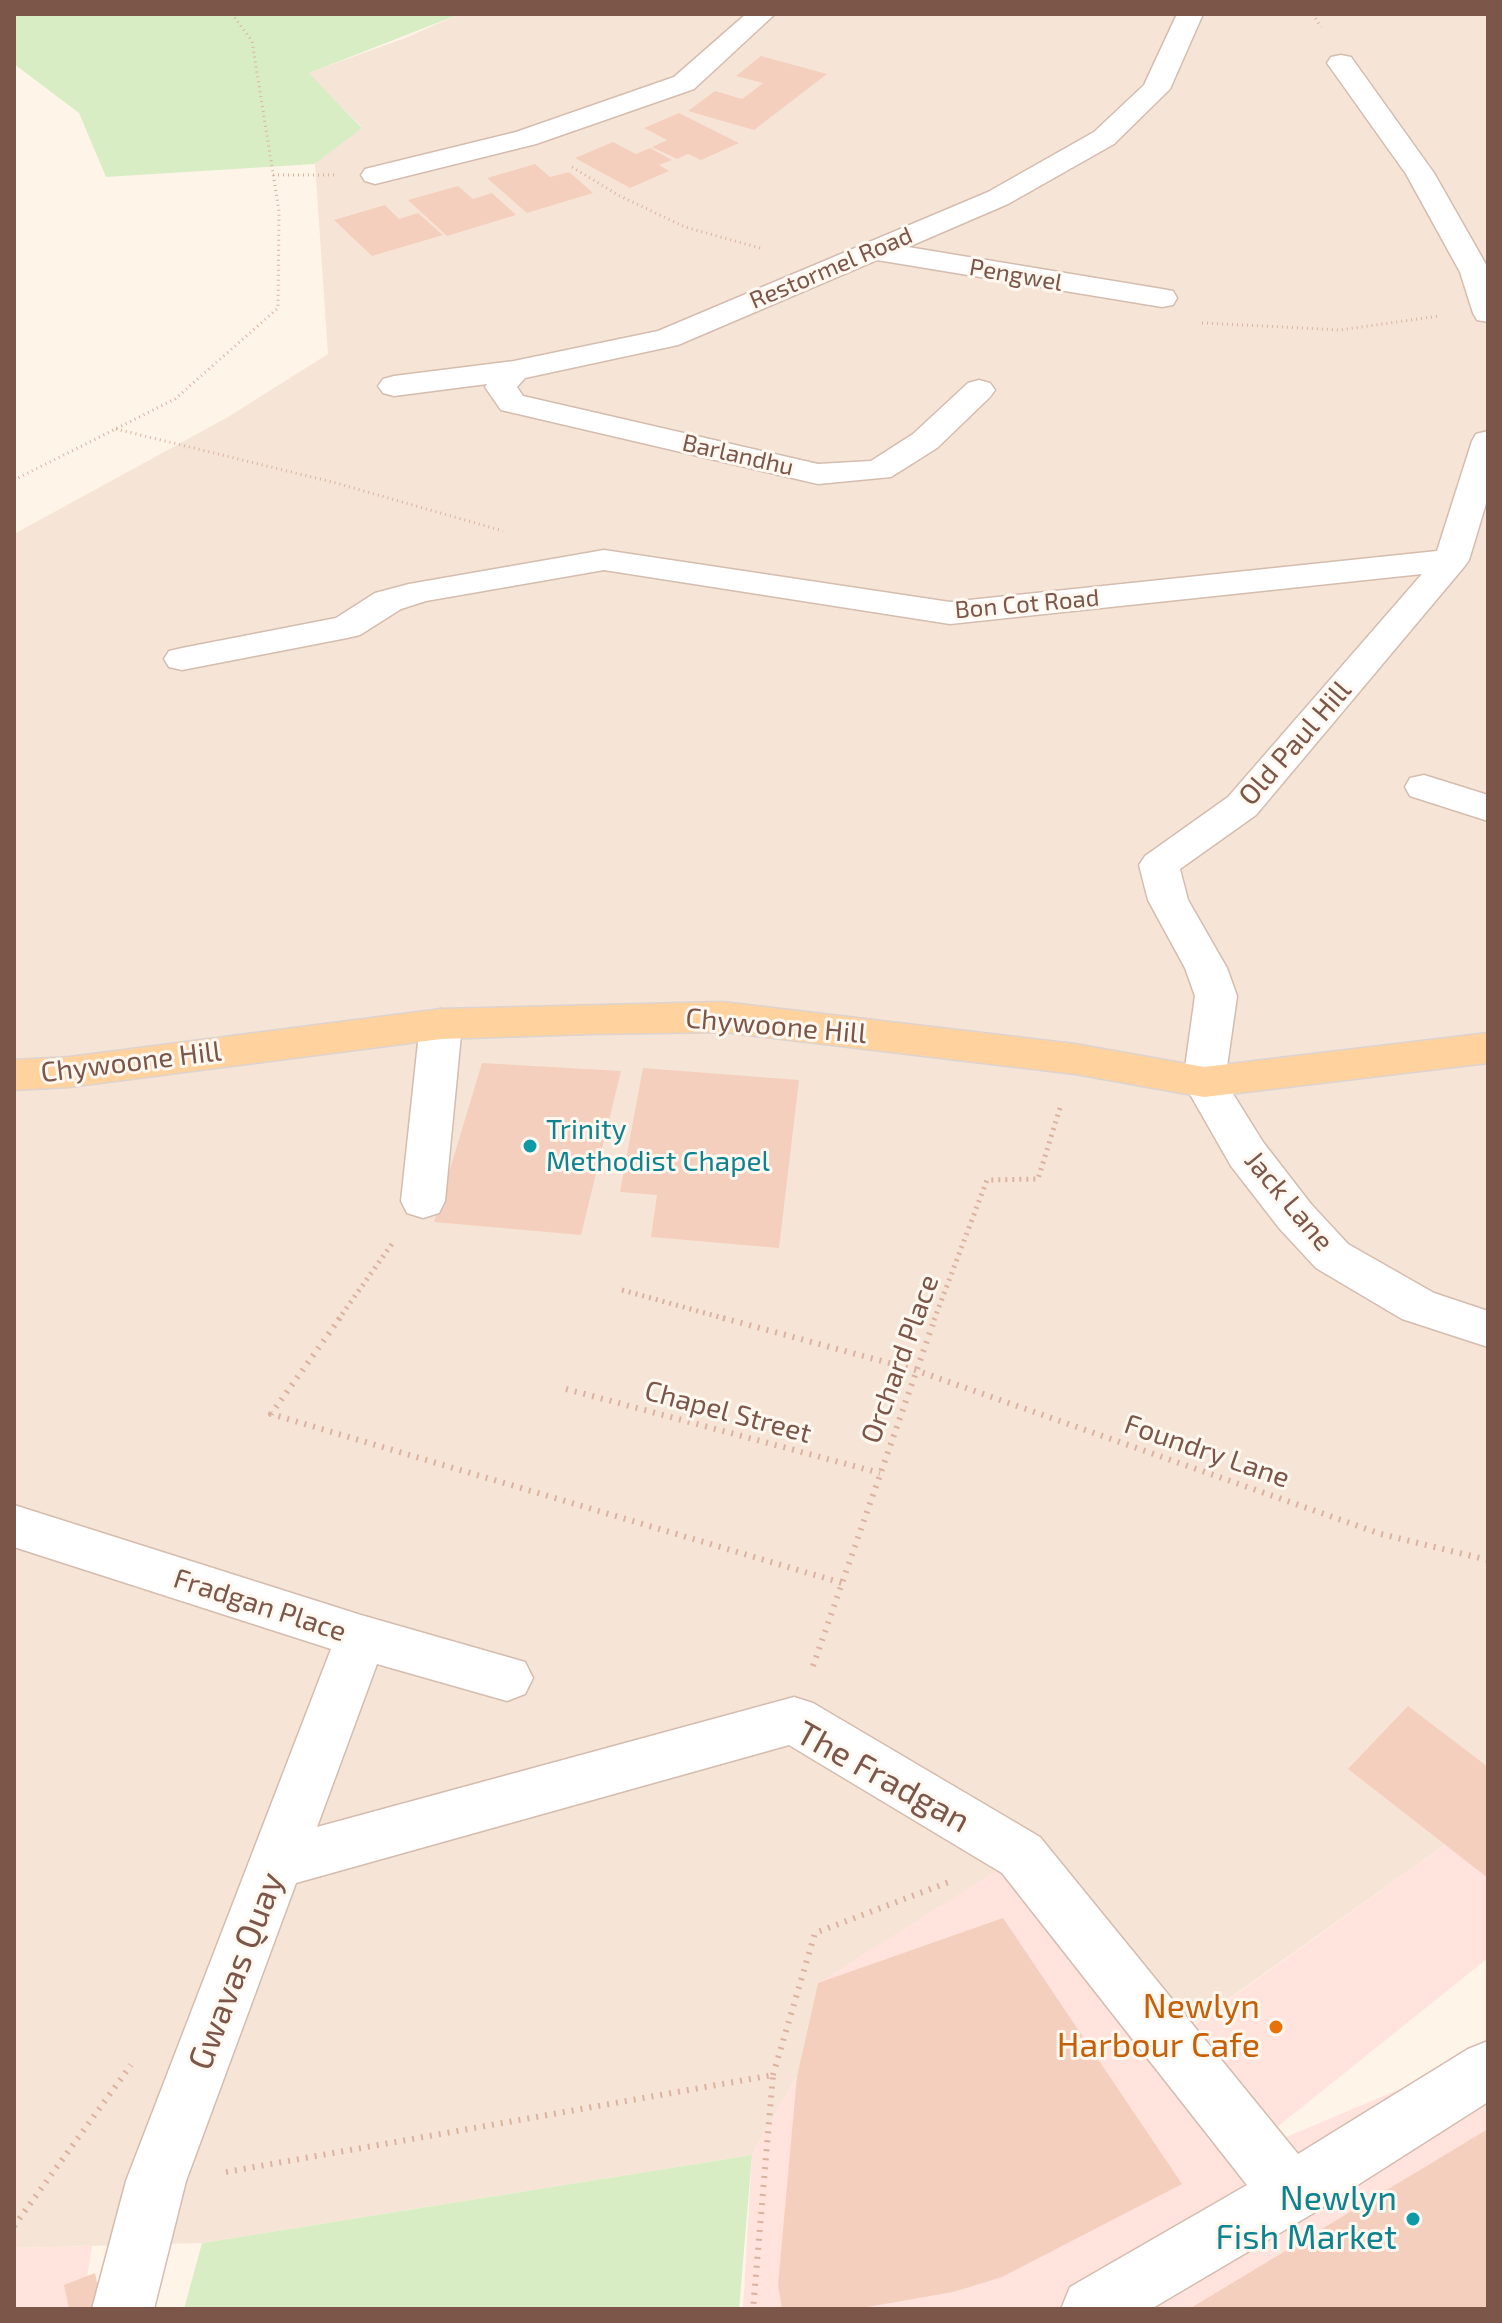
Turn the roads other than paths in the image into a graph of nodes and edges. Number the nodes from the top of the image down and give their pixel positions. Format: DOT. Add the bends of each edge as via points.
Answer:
graph roads {
  1 [pos="762,14"];
  2 [pos="1190,14"];
  3 [pos="1341,63"];
  4 [pos="375,175"];
  5 [pos="871,250"];
  6 [pos="1162,298"];
  7 [pos="1488,313"];
  8 [pos="514,371"];
  9 [pos="394,386"];
  10 [pos="979,390"];
  11 [pos="1488,441"];
  12 [pos="1452,560"];
  13 [pos="182,659"];
  14 [pos="1424,787"];
  15 [pos="1488,808"];
  16 [pos="441,1024"];
  17 [pos="1488,1048"];
  18 [pos="14,1075"];
  19 [pos="1204,1082"];
  20 [pos="423,1201"];
  21 [pos="1488,1329"];
  22 [pos="14,1526"];
  23 [pos="361,1637"];
  24 [pos="507,1678"];
  25 [pos="277,1863"];
  26 [pos="1488,2069"];
  27 [pos="1291,2193"];
  28 [pos="123,2309"];
  29 [pos="1092,2309"];
  1 -- 4 [label="street" via="684,83 526,138"];
  2 -- 5 [label="street, Restormel Road" via="1156,89 1104,138 998,198"];
  3 -- 7 [label="street" via="1420,173 1475,272"];
  5 -- 6 [label="street, Pengwel"];
  5 -- 8 [label="street, Restormel Road" via="667,338"];
  8 -- 9 [label="street, Restormel Road"];
  8 -- 10 [label="street, Barlandhu" via="501,387 512,403 818,474 879,470 925,441"];
  11 -- 12 [label="street, Old Paul Hill"];
  12 -- 13 [label="street, Bon Cot Road" via="950,613 604,560 421,591 388,601 347,627"];
  12 -- 19 [label="street, Old Paul Hill" via="1242,806 1159,865 1168,900 1216,996"];
  14 -- 15 [label="street"];
  16 -- 18 [label="main road, Chywoone Hill"];
  16 -- 19 [label="main road, Chywoone Hill" via="723,1017 1075,1059"];
  16 -- 20 [label="street"];
  17 -- 19 [label="main road, Chywoone Hill"];
  19 -- 21 [label="street, Jack Lane" via="1247,1154 1332,1256 1418,1306"];
  22 -- 23 [label="street, Fradgan Place"];
  23 -- 24 [label="street, Fradgan Place"];
  23 -- 25 [label="street, Gwavas Quay"];
  25 -- 27 [label="street, The Fradgan" via="794,1720 1021,1855"];
  25 -- 28 [label="street, Gwavas Quay" via="156,2181"];
  26 -- 27 [label="street"];
  27 -- 29 [label="street"];
}
